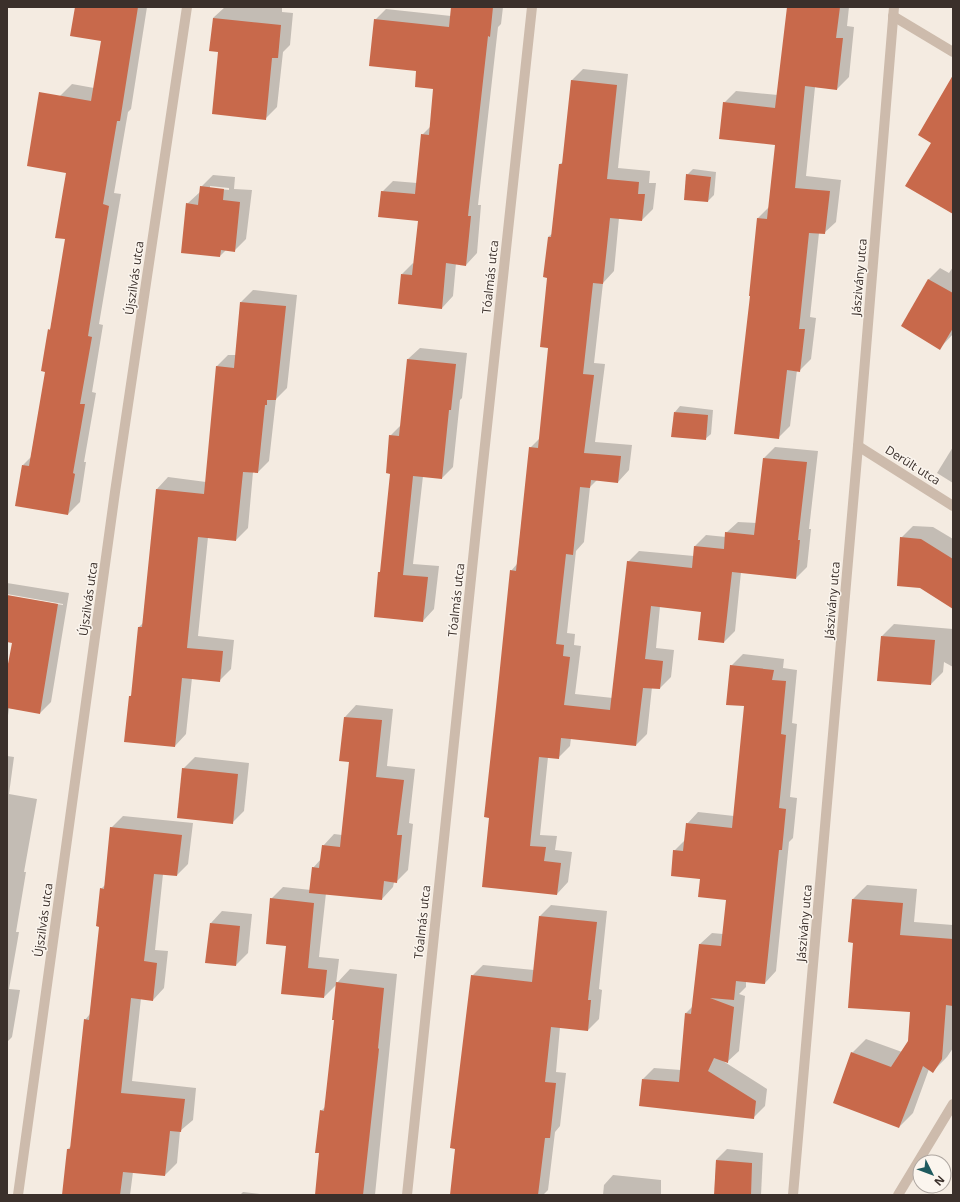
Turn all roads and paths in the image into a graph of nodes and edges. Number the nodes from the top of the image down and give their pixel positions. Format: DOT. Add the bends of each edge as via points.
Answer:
graph roads {
  1 [pos="187,7"];
  2 [pos="532,7"];
  3 [pos="894,11"];
  4 [pos="953,52"];
  5 [pos="858,446"];
  6 [pos="953,506"];
  7 [pos="953,1104"];
  8 [pos="18,1195"];
  9 [pos="407,1195"];
  10 [pos="793,1195"];
  11 [pos="898,1195"];
  1 -- 8 [label="street, Újszilvás utca" via="116,485"];
  2 -- 9 [label="street, Tóalmás utca"];
  3 -- 4 [label="street"];
  3 -- 5 [label="street, Jászivány utca"];
  5 -- 6 [label="street, Derült utca"];
  5 -- 10 [label="street, Jászivány utca"];
  7 -- 11 [label="street"];
}
